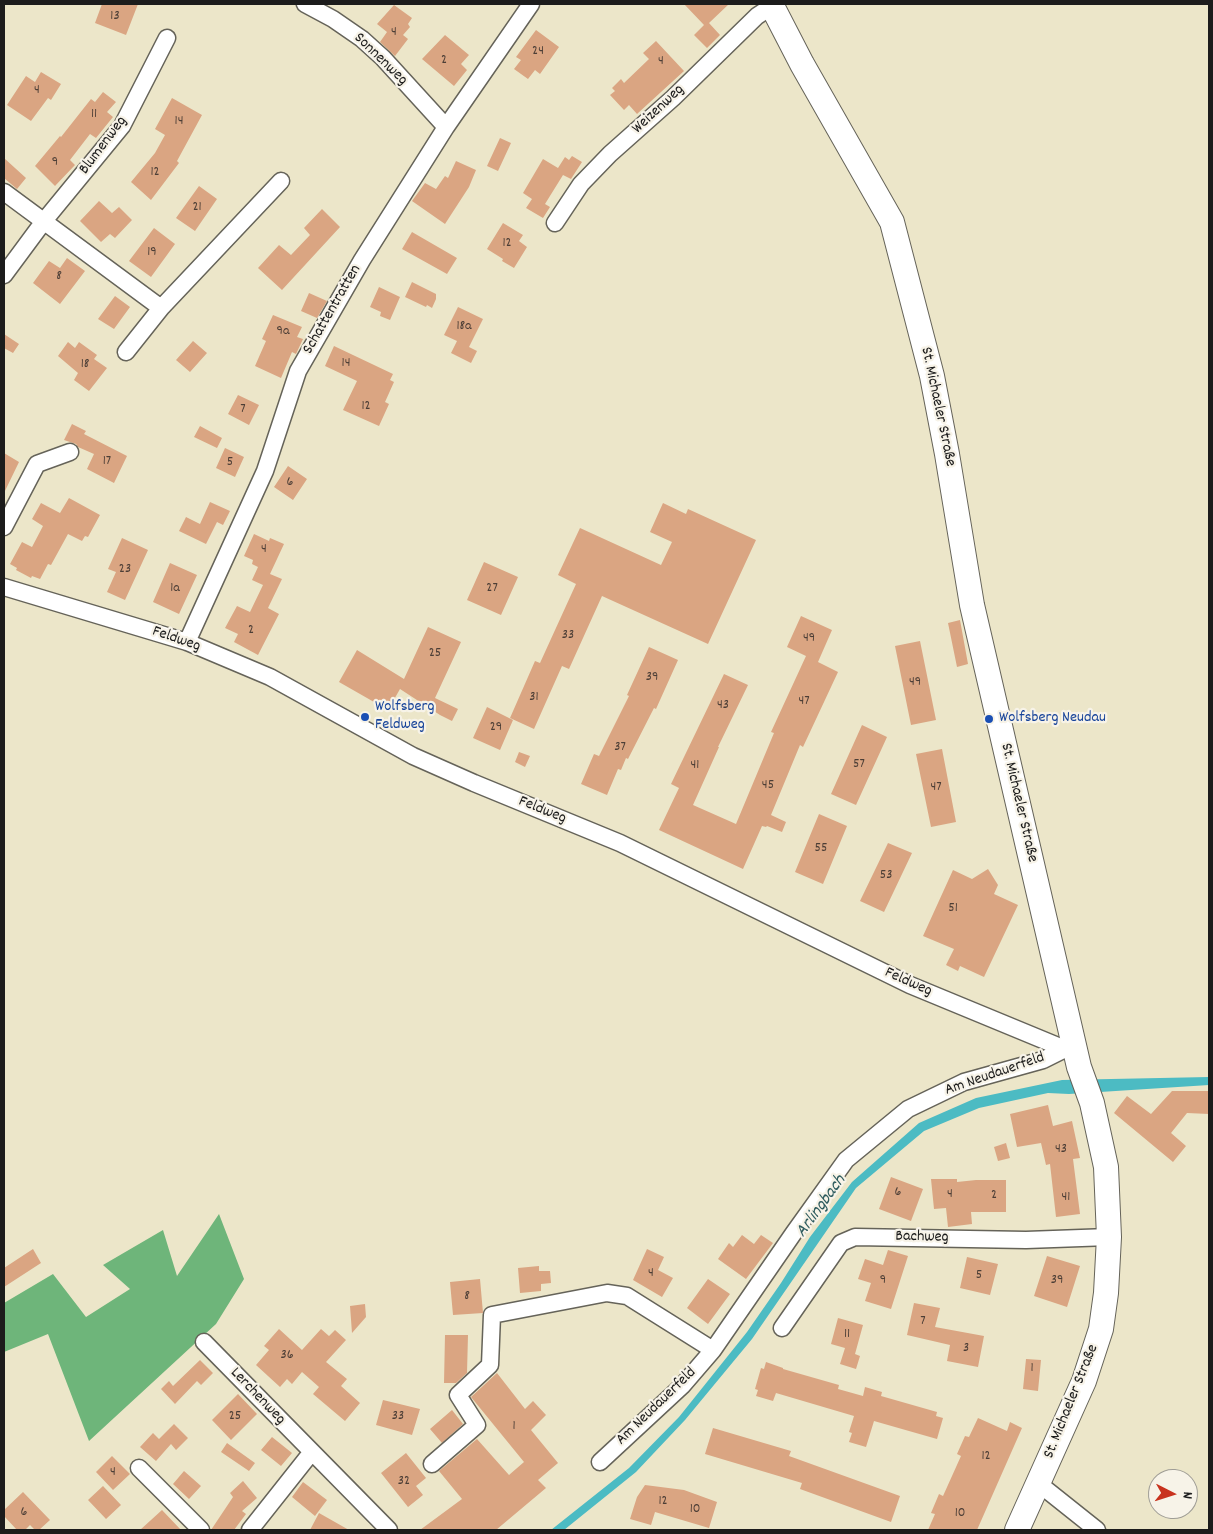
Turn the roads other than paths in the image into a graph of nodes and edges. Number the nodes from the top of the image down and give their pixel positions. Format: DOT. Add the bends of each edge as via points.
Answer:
graph roads {
  1 [pos="305,4"];
  2 [pos="531,4"];
  3 [pos="771,5"];
  4 [pos="167,38"];
  5 [pos="446,127"];
  6 [pos="281,181"];
  7 [pos="4,192"];
  8 [pos="44,221"];
  9 [pos="555,223"];
  10 [pos="4,275"];
  11 [pos="161,308"];
  12 [pos="126,352"];
  13 [pos="70,452"];
  14 [pos="4,528"];
  15 [pos="4,587"];
  16 [pos="187,642"];
  17 [pos="1073,1055"];
  18 [pos="1109,1237"];
  19 [pos="782,1328"];
  20 [pos="204,1342"];
  21 [pos="713,1350"];
  22 [pos="311,1453"];
  23 [pos="600,1462"];
  24 [pos="432,1464"];
  25 [pos="139,1468"];
  26 [pos="1038,1484"];
  27 [pos="201,1530"];
  28 [pos="250,1530"];
  29 [pos="389,1530"];
  30 [pos="1017,1530"];
  31 [pos="1097,1530"];
  1 -- 5 [label="street, Sonnenweg" via="362,39"];
  2 -- 5 [label="street, Schattentratten"];
  3 -- 9 [label="street, Weizenweg" via="610,154 581,184"];
  3 -- 17 [label="main road, St. Michaeler Straße" via="892,222 932,376 972,605"];
  4 -- 8 [label="street, Blumenweg" via="122,126"];
  5 -- 16 [label="street, Schattentratten" via="362,260 298,371 265,471"];
  6 -- 11 [label="street"];
  7 -- 8 [label="street"];
  8 -- 10 [label="street, Blumenweg"];
  8 -- 11 [label="street"];
  11 -- 12 [label="street"];
  13 -- 14 [label="street" via="37,464"];
  15 -- 16 [label="street, Feldweg"];
  16 -- 17 [label="street, Feldweg" via="270,677 414,756 620,843 910,986"];
  17 -- 18 [label="main road, St. Michaeler Straße" via="1092,1103 1106,1167"];
  17 -- 21 [label="street, Am Neudauerfeld" via="964,1082 908,1109 846,1160"];
  18 -- 19 [label="street, Bachweg" via="1026,1240 854,1237 841,1243"];
  18 -- 26 [label="main road, St. Michaeler Straße" via="1101,1329 1084,1380"];
  20 -- 22 [label="street, Lerchenweg"];
  21 -- 23 [label="street, Am Neudauerfeld" via="682,1386"];
  21 -- 24 [label="street" via="627,1296 607,1293 492,1315 490,1365 458,1395 477,1425"];
  22 -- 28 [label="street"];
  22 -- 29 [label="street, Lerchenweg"];
  25 -- 27 [label="street"];
  26 -- 30 [label="main road, St. Michaeler Straße"];
  26 -- 31 [label="street"];
}
